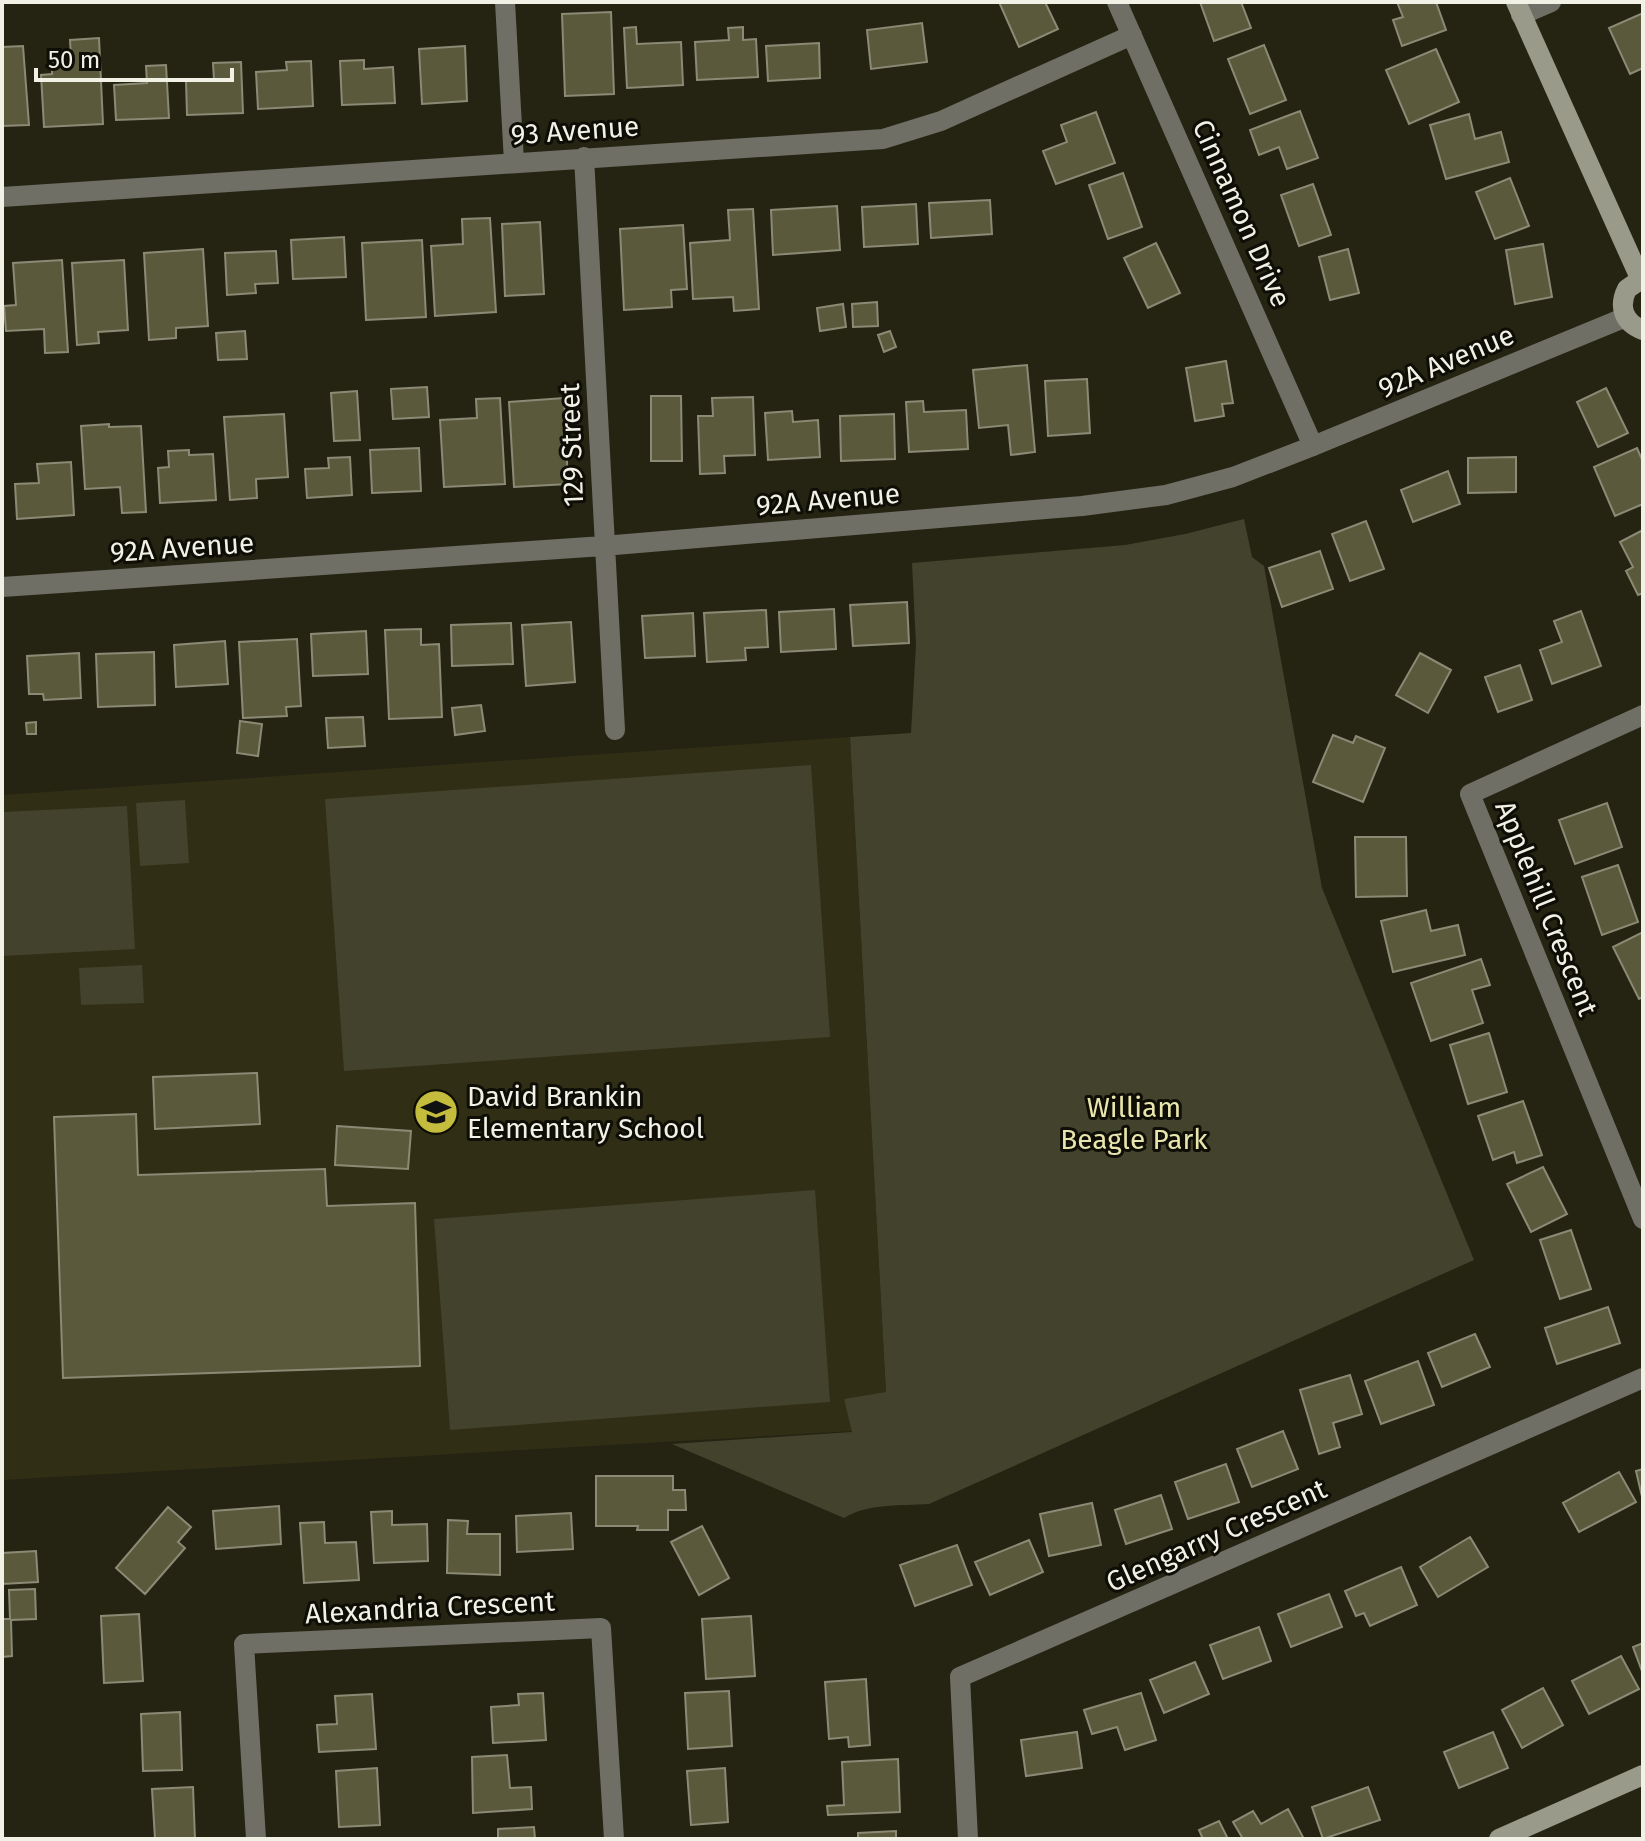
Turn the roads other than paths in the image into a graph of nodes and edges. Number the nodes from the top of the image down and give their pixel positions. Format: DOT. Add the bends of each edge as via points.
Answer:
graph roads {
  1 [pos="505,2"];
  2 [pos="1117,2"];
  3 [pos="1551,2"];
  4 [pos="1518,8"];
  5 [pos="1132,35"];
  6 [pos="584,157"];
  7 [pos="514,162"];
  8 [pos="2,197"];
  9 [pos="1642,278"];
  10 [pos="1626,317"];
  11 [pos="1643,330"];
  12 [pos="1313,446"];
  13 [pos="603,546"];
  14 [pos="2,587"];
  15 [pos="1643,715"];
  16 [pos="615,730"];
  17 [pos="1643,1219"];
  18 [pos="1643,1378"];
  19 [pos="1643,1775"];
  20 [pos="256,1839"];
  21 [pos="614,1839"];
  22 [pos="968,1839"];
  23 [pos="1499,1839"];
  1 -- 7 [label="street"];
  2 -- 5 [label="street, Cinnamon Drive"];
  3 -- 4 [label="street"];
  4 -- 9 [label="street"];
  5 -- 6 [label="street, 93 Avenue" via="941,121 883,139"];
  5 -- 12 [label="street, Cinnamon Drive"];
  6 -- 7 [label="street, 93 Avenue"];
  6 -- 13 [label="street, 129 Street"];
  7 -- 8 [label="street, 93 Avenue"];
  9 -- 10 [label="street" via="1623,297"];
  10 -- 11 [label="street"];
  10 -- 12 [label="street, 92A Avenue"];
  12 -- 13 [label="street, 92A Avenue" via="1166,495"];
  13 -- 14 [label="street, 92A Avenue"];
  13 -- 16 [label="street, 129 Street"];
  15 -- 17 [label="street, Applehill Crescent" via="1470,794"];
  18 -- 22 [label="street, Glengarry Crescent" via="960,1677"];
  19 -- 23 [label="street"];
  20 -- 21 [label="street, Alexandria Crescent" via="244,1644 601,1628"];
}
